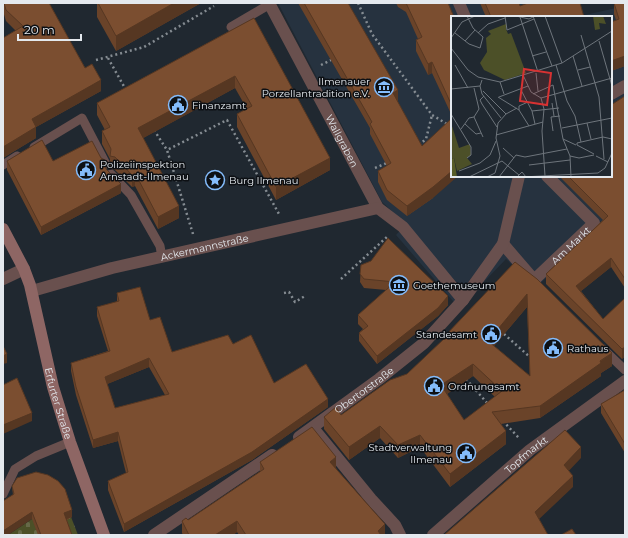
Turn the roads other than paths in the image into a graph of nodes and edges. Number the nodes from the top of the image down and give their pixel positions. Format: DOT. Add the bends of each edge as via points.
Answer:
graph roads {
  1 [pos="270,3"];
  2 [pos="459,3"];
  3 [pos="466,16"];
  4 [pos="232,27"];
  5 [pos="625,86"];
  6 [pos="612,93"];
  7 [pos="106,164"];
  8 [pos="3,165"];
  9 [pos="111,174"];
  10 [pos="519,177"];
  11 [pos="548,177"];
  12 [pos="378,208"];
  13 [pos="3,229"];
  14 [pos="503,244"];
  15 [pos="162,257"];
  16 [pos="24,269"];
  17 [pos="3,279"];
  18 [pos="32,291"];
  19 [pos="463,300"];
  20 [pos="599,344"];
  21 [pos="625,370"];
  22 [pos="625,381"];
  23 [pos="313,428"];
  24 [pos="70,442"];
  25 [pos="3,494"];
  26 [pos="104,535"];
  27 [pos="154,535"];
  28 [pos="400,535"];
  29 [pos="433,535"];
  1 -- 4 [label="lane"];
  1 -- 12 [label="street, Wallgraben"];
  2 -- 3 [label="street"];
  5 -- 6 [label="street"];
  7 -- 8 [label="lane" via="82,118"];
  9 -- 15 [label="lane" via="131,195 160,246"];
  10 -- 14 [label="street"];
  11 -- 14 [label="street, Am Markt" via="594,223 538,284"];
  12 -- 15 [label="street, Ackermannstraße"];
  12 -- 19 [label="street, Wallgraben" via="403,227"];
  13 -- 16 [label="main road, Erfurter Straße"];
  14 -- 19 [label="street"];
  15 -- 18 [label="street, Ackermannstraße" via="112,268"];
  16 -- 17 [label="street"];
  16 -- 18 [label="main road, Erfurter Straße"];
  18 -- 24 [label="main road, Erfurter Straße" via="53,387"];
  19 -- 23 [label="street, Obertorstraße" via="424,343"];
  20 -- 21 [label="lane"];
  22 -- 29 [label="street, Topfmarkt" via="530,450"];
  23 -- 27 [label="street, Obertorstraße"];
  23 -- 28 [label="street" via="366,494 395,525"];
  24 -- 25 [label="lane" via="36,456 15,470"];
  24 -- 26 [label="main road, Erfurter Straße"];
}
